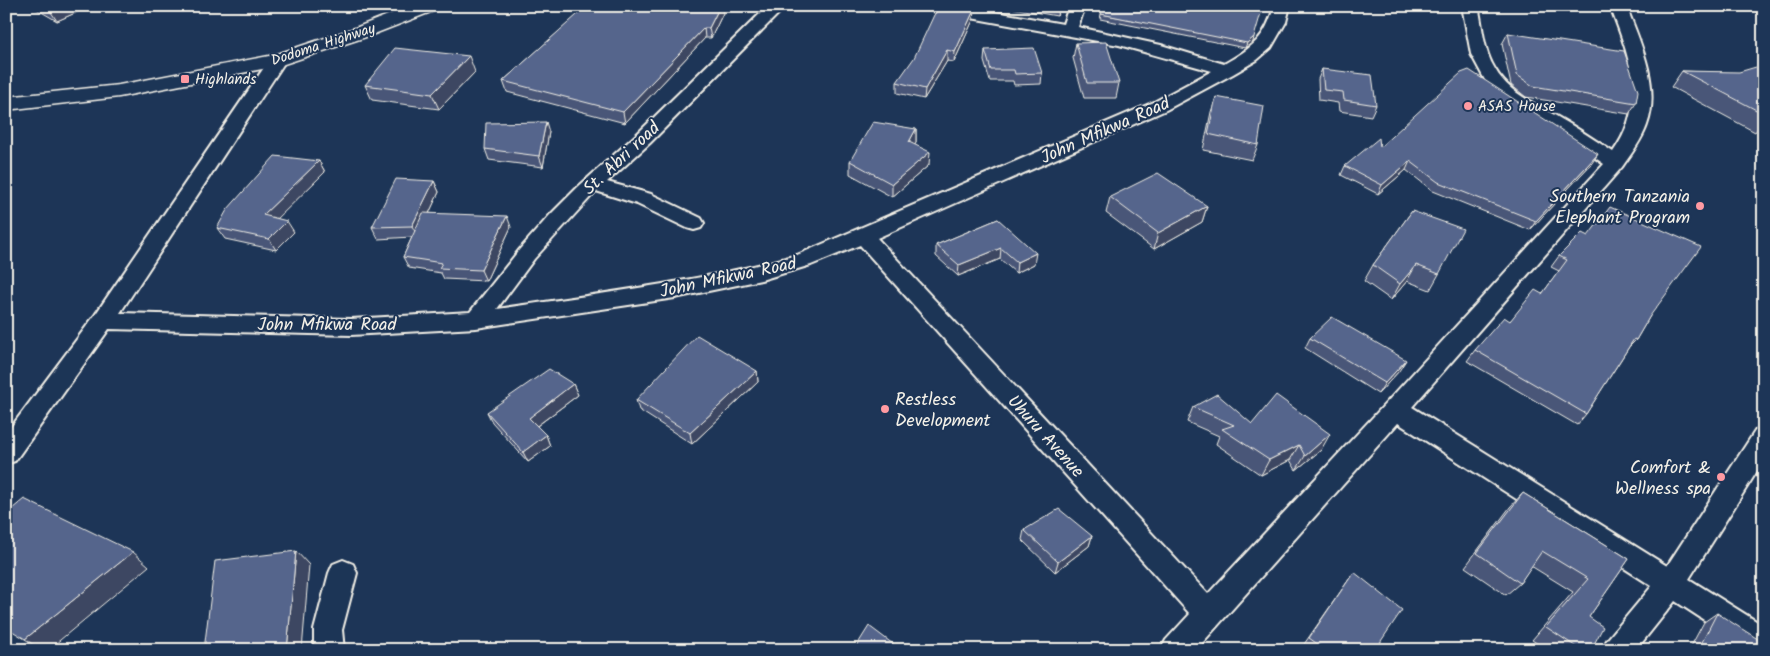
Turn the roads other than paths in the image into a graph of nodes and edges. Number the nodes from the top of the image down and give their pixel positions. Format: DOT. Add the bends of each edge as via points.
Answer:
graph roads {
  1 [pos="429,6"];
  2 [pos="778,6"];
  3 [pos="933,6"];
  4 [pos="1077,6"];
  5 [pos="1282,6"];
  6 [pos="1470,6"];
  7 [pos="1618,6"];
  8 [pos="1068,31"];
  9 [pos="278,60"];
  10 [pos="1227,70"];
  11 [pos="6,104"];
  12 [pos="1615,163"];
  13 [pos="593,184"];
  14 [pos="694,222"];
  15 [pos="863,236"];
  16 [pos="476,320"];
  17 [pos="103,321"];
  18 [pos="1396,410"];
  19 [pos="1764,438"];
  20 [pos="6,454"];
  21 [pos="343,572"];
  22 [pos="1670,584"];
  23 [pos="1208,614"];
  24 [pos="1764,642"];
  25 [pos="329,650"];
  26 [pos="1176,650"];
  27 [pos="1617,650"];
  1 -- 9 [label="highway, Dodoma Highway"];
  2 -- 13 [label="street, St. Abri road"];
  3 -- 8 [label="street"];
  4 -- 8 [label="street"];
  5 -- 10 [label="street, John Mfikwa Road" via="1278,22 1265,44"];
  6 -- 12 [label="street" via="1478,48 1493,80 1505,92"];
  7 -- 12 [label="street" via="1629,32 1642,84 1641,119"];
  8 -- 10 [label="street" via="1160,50"];
  9 -- 11 [label="highway, Dodoma Highway" via="119,91"];
  9 -- 17 [label="street"];
  10 -- 15 [label="street, John Mfikwa Road" via="1142,114"];
  12 -- 18 [label="street"];
  13 -- 14 [label="street" via="644,199"];
  13 -- 16 [label="street, St. Abri road" via="527,254"];
  15 -- 16 [label="street, John Mfikwa Road" via="804,260 762,272 675,290"];
  15 -- 23 [label="street, Uhuru Avenue"];
  16 -- 17 [label="street, John Mfikwa Road" via="351,327"];
  17 -- 20 [label="street"];
  18 -- 22 [label="street"];
  18 -- 23 [label="street"];
  19 -- 22 [label="street"];
  21 -- 25 [label="street" via="328,630"];
  22 -- 24 [label="street"];
  22 -- 27 [label="street"];
  23 -- 26 [label="street"];
}
